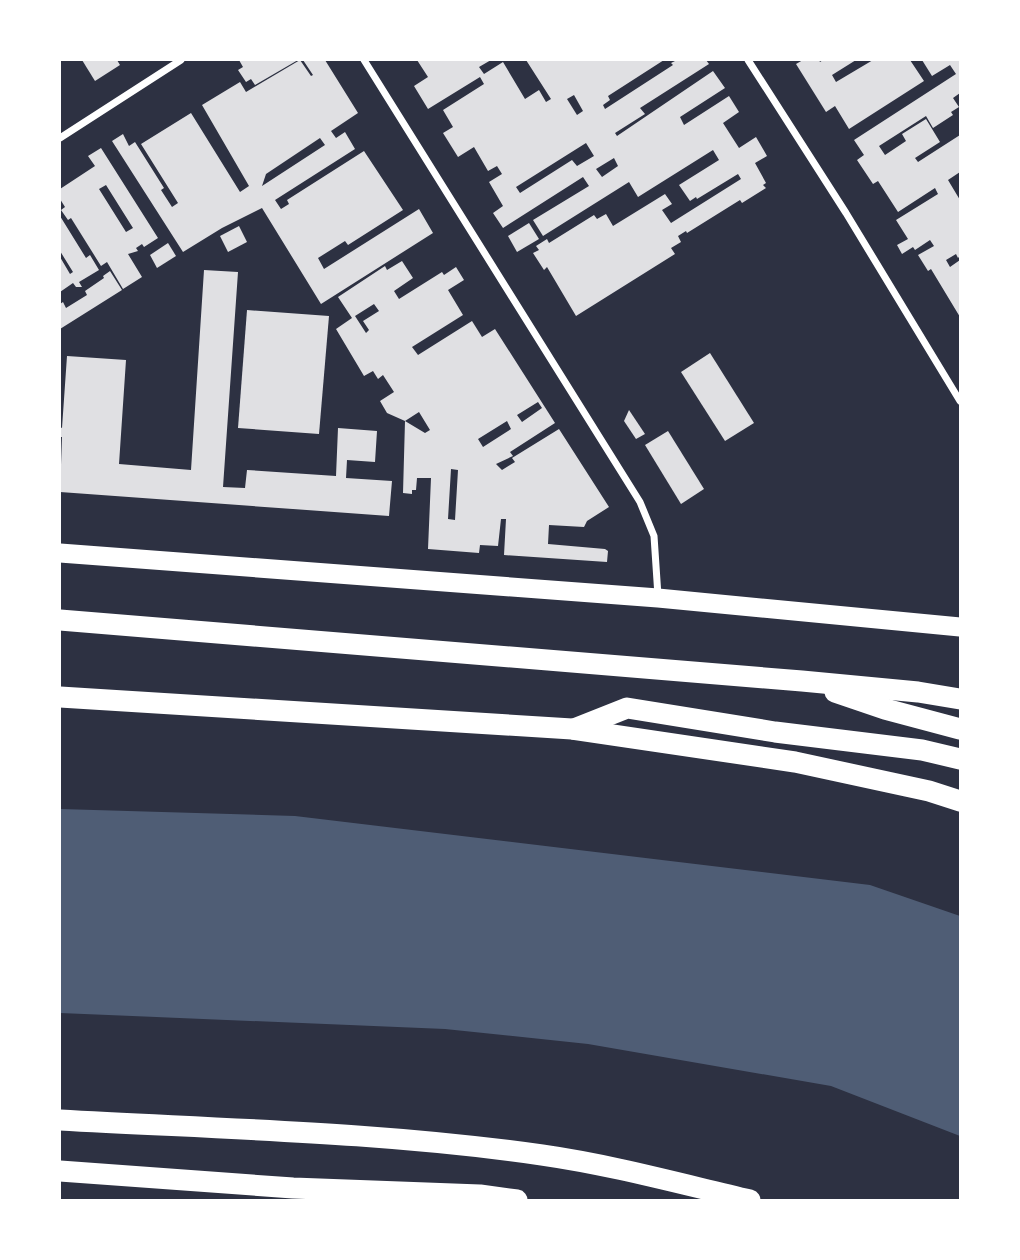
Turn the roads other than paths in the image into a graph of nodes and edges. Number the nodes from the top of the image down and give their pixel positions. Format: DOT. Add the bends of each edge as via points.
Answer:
graph roads {
  1 [pos="181,60"];
  2 [pos="364,60"];
  3 [pos="748,60"];
  4 [pos="60,138"];
  5 [pos="961,401"];
  6 [pos="60,553"];
  7 [pos="658,598"];
  8 [pos="60,620"];
  9 [pos="961,626"];
  10 [pos="802,681"];
  11 [pos="60,696"];
  12 [pos="961,699"];
  13 [pos="572,729"];
  14 [pos="961,729"];
  15 [pos="961,759"];
  16 [pos="961,801"];
  17 [pos="60,1120"];
  18 [pos="60,1171"];
  19 [pos="483,1198"];
  20 [pos="517,1200"];
  21 [pos="750,1200"];
  1 -- 4 [label="street"];
  2 -- 7 [label="street" via="640,502 654,536"];
  3 -- 5 [label="street"];
  6 -- 7 [label="highway"];
  7 -- 9 [label="highway"];
  8 -- 10 [label="highway"];
  10 -- 12 [label="highway"];
  10 -- 14 [label="highway"];
  11 -- 13 [label="highway"];
  13 -- 15 [label="highway" via="627,708"];
  13 -- 16 [label="highway" via="795,762"];
  17 -- 21 [label="highway" via="379,1138 529,1154"];
  18 -- 19 [label="highway"];
  19 -- 20 [label="highway"];
}
